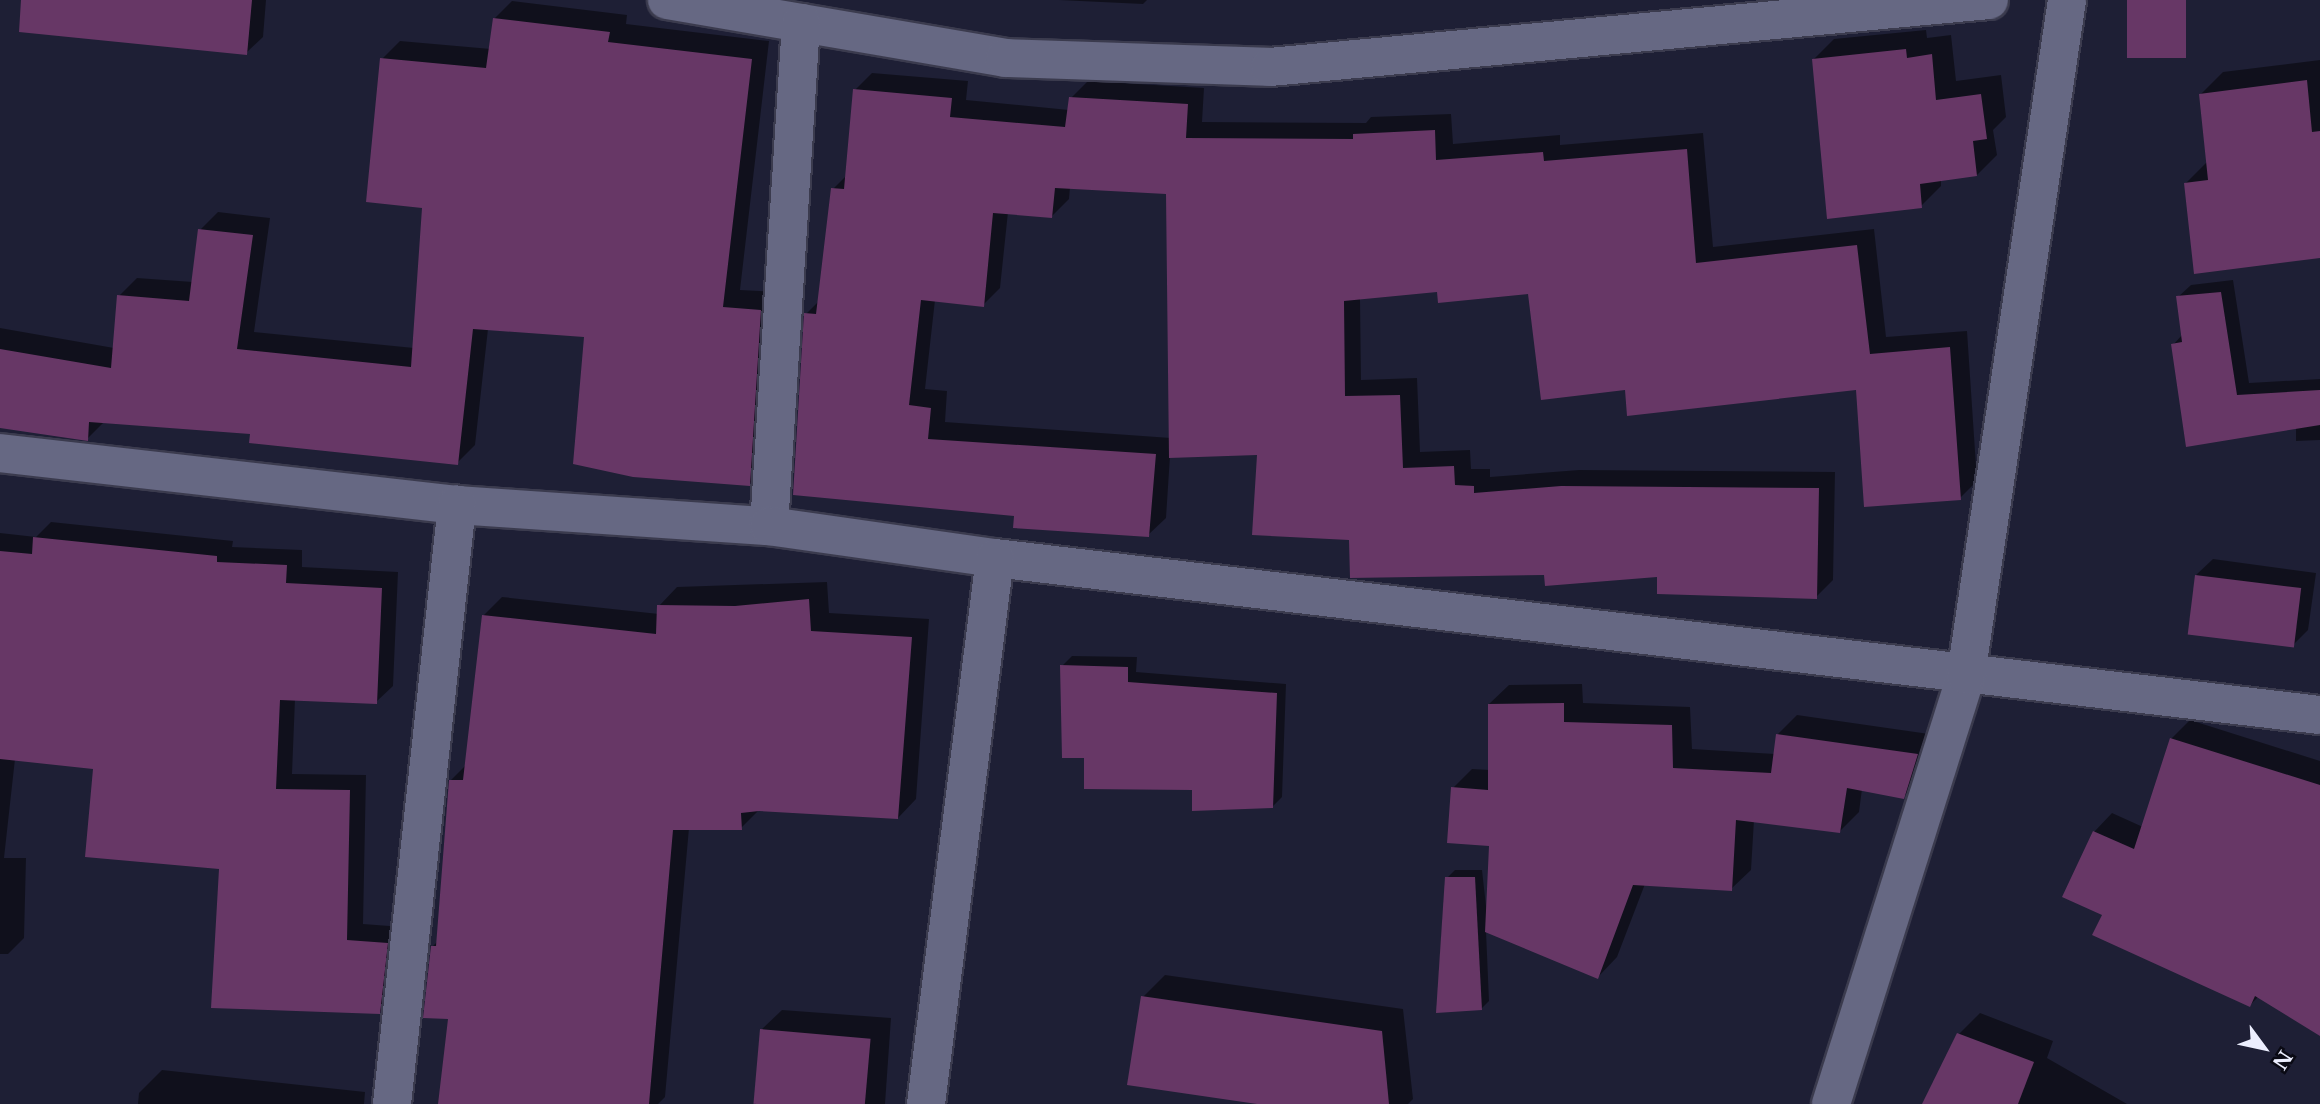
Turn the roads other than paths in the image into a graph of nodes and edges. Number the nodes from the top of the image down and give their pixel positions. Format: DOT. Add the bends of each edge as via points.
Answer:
graph roads {
  1 [pos="667,0"];
  2 [pos="1989,0"];
  3 [pos="2067,0"];
  4 [pos="802,23"];
  5 [pos="0,453"];
  6 [pos="457,505"];
  7 [pos="769,526"];
  8 [pos="995,558"];
  9 [pos="1966,675"];
  10 [pos="2320,715"];
  11 [pos="392,1104"];
  12 [pos="926,1104"];
  13 [pos="1831,1104"];
  1 -- 4 [label="street"];
  2 -- 4 [label="street" via="1270,67 1005,58"];
  3 -- 9 [label="street"];
  4 -- 7 [label="street"];
  5 -- 6 [label="street"];
  6 -- 7 [label="street"];
  6 -- 11 [label="street"];
  7 -- 8 [label="street"];
  8 -- 9 [label="street"];
  8 -- 12 [label="street"];
  9 -- 10 [label="street"];
  9 -- 13 [label="street"];
}
